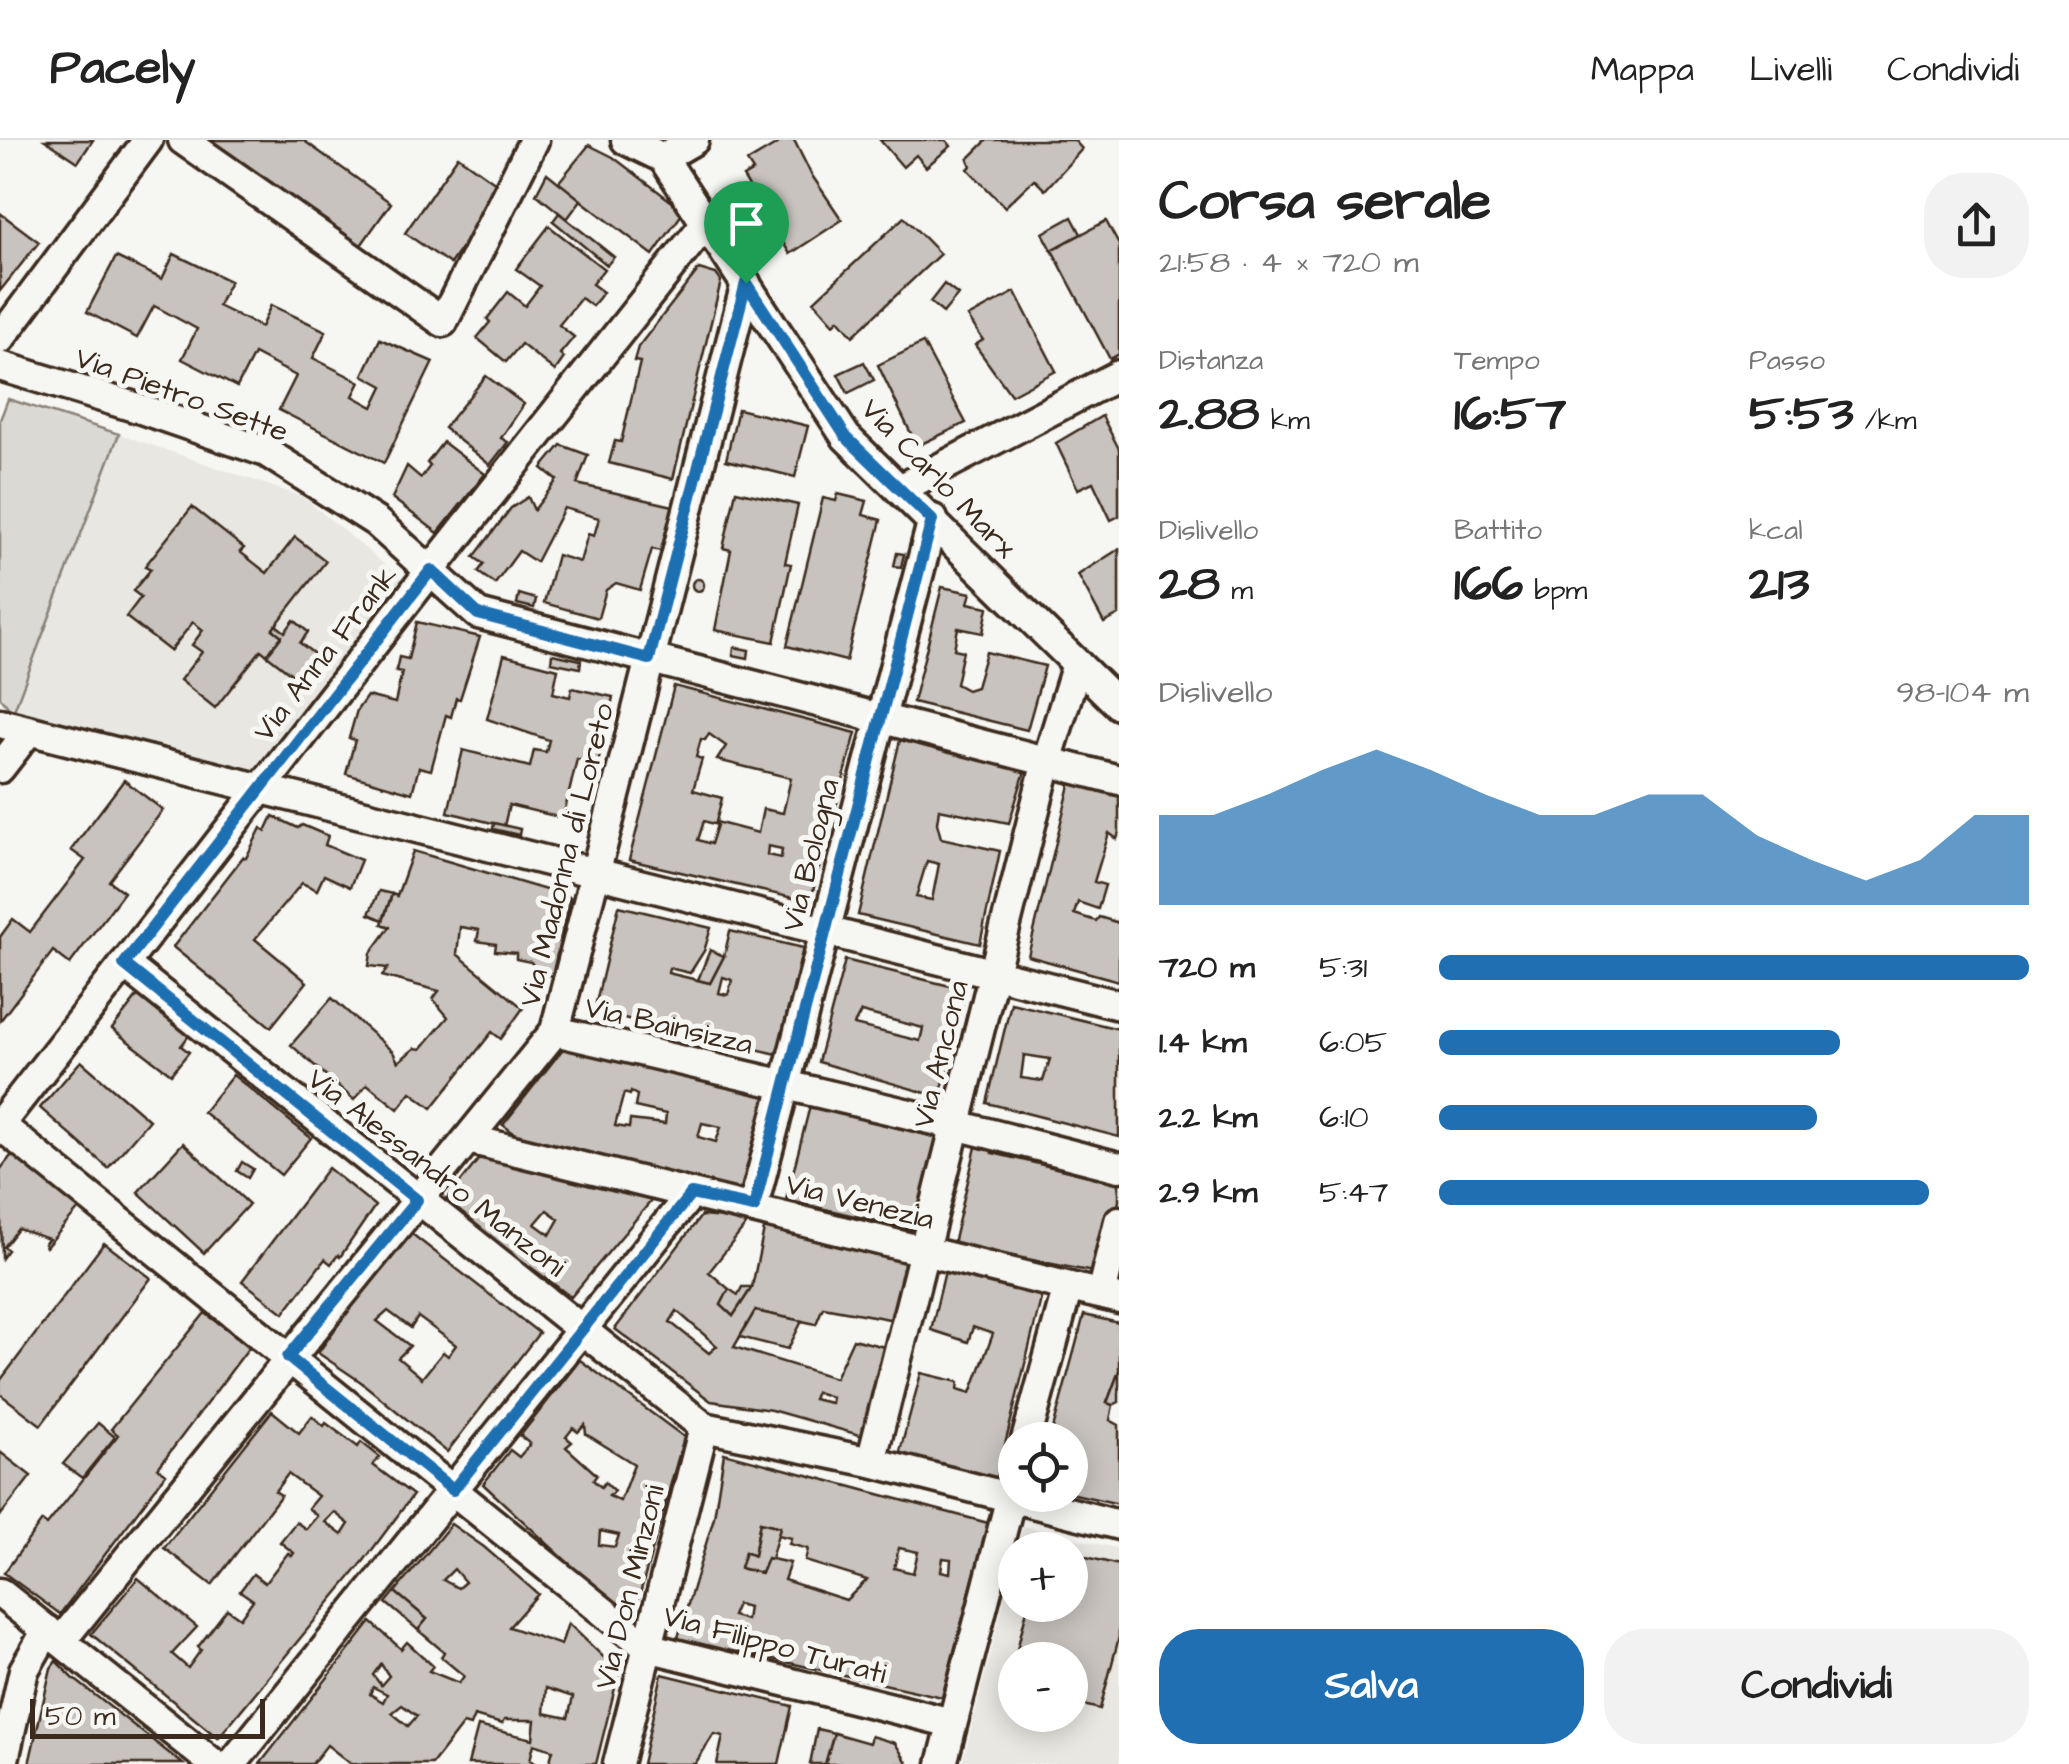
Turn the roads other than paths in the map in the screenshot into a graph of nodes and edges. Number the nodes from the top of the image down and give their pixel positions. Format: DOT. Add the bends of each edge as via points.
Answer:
graph roads {
  1 [pos="148,140"];
  2 [pos="182,140"];
  3 [pos="534,140"];
  4 [pos="626,140"];
  5 [pos="694,140"];
  6 [pos="663,158"];
  7 [pos="705,224"];
  8 [pos="746,283"];
  9 [pos="0,339"];
  10 [pos="0,366"];
  11 [pos="1119,374"];
  12 [pos="900,489"];
  13 [pos="932,520"];
  14 [pos="431,570"];
  15 [pos="649,659"];
  16 [pos="1077,664"];
  17 [pos="1113,691"];
  18 [pos="879,718"];
  19 [pos="0,723"];
  20 [pos="28,732"];
  21 [pos="1047,762"];
  22 [pos="0,768"];
  23 [pos="1119,780"];
  24 [pos="260,789"];
  25 [pos="595,872"];
  26 [pos="825,929"];
  27 [pos="124,964"];
  28 [pos="995,972"];
  29 [pos="1119,1005"];
  30 [pos="555,1032"];
  31 [pos="785,1085"];
  32 [pos="0,1125"];
  33 [pos="956,1125"];
  34 [pos="468,1139"];
  35 [pos="1119,1167"];
  36 [pos="691,1194"];
  37 [pos="417,1200"];
  38 [pos="754,1207"];
  39 [pos="1119,1220"];
  40 [pos="925,1251"];
  41 [pos="1068,1287"];
  42 [pos="1110,1297"];
  43 [pos="584,1330"];
  44 [pos="288,1357"];
  45 [pos="1031,1422"];
  46 [pos="704,1427"];
  47 [pos="871,1462"];
  48 [pos="998,1486"];
  49 [pos="453,1490"];
  50 [pos="1007,1512"];
  51 [pos="1081,1512"];
  52 [pos="1119,1525"];
  53 [pos="0,1593"];
  54 [pos="54,1636"];
  55 [pos="648,1648"];
  56 [pos="952,1723"];
  57 [pos="2,1764"];
  58 [pos="214,1764"];
  59 [pos="232,1764"];
  60 [pos="618,1764"];
  61 [pos="942,1764"];
  1 -- 9 [label="street"];
  2 -- 3 [label="street" via="443,322"];
  4 -- 6 [label="street"];
  5 -- 6 [label="street"];
  6 -- 7 [label="street, Via Carlo Marx"];
  7 -- 8 [label="street, Via Carlo Marx"];
  7 -- 14 [label="street, Via Anna Frank"];
  8 -- 12 [label="street, Via Carlo Marx" via="846,437"];
  8 -- 15 [label="street, Via Madonna di Loreto"];
  10 -- 14 [label="street, Via Pietro Sette" via="266,452 376,522"];
  11 -- 12 [label="street"];
  12 -- 13 [label="street, Via Carlo Marx"];
  13 -- 16 [label="street, Via Carlo Marx"];
  13 -- 18 [label="street, Via Bologna"];
  14 -- 15 [label="street, Via Pietro Sette" via="478,614"];
  14 -- 24 [label="street, Via Anna Frank"];
  15 -- 18 [label="street, Via Pietro Sette"];
  15 -- 25 [label="street, Via Madonna di Loreto"];
  16 -- 17 [label="street, Via Carlo Marx"];
  16 -- 21 [label="street, Via Ancona"];
  18 -- 21 [label="street, Via Pietro Sette"];
  18 -- 26 [label="street, Via Bologna"];
  19 -- 20 [label="street"];
  20 -- 22 [label="street"];
  20 -- 24 [label="street"];
  21 -- 23 [label="street, Via Pietro Sette"];
  21 -- 28 [label="street, Via Ancona"];
  24 -- 25 [label="street"];
  24 -- 27 [label="street, Via Anna Frank"];
  25 -- 26 [label="street"];
  25 -- 30 [label="street, Via Madonna di Loreto"];
  26 -- 28 [label="street"];
  26 -- 31 [label="street, Via Bologna"];
  27 -- 32 [label="street, Via Anna Frank"];
  27 -- 37 [label="street, Via Alessandro Manzoni"];
  28 -- 29 [label="street"];
  28 -- 33 [label="street, Via Ancona"];
  30 -- 31 [label="street, Via Bainsizza"];
  30 -- 34 [label="street, Via Madonna di Loreto"];
  31 -- 33 [label="street, Via Bainsizza"];
  31 -- 38 [label="street, Via Bologna"];
  32 -- 44 [label="street, Via Filippo Turati"];
  33 -- 35 [label="street, Via Bainsizza"];
  33 -- 40 [label="street, Via Ancona"];
  34 -- 36 [label="street, Via Venezia"];
  34 -- 37 [label="street, Via Madonna di Loreto"];
  36 -- 38 [label="street, Via Venezia"];
  36 -- 43 [label="street"];
  37 -- 43 [label="street, Via Alessandro Manzoni"];
  37 -- 44 [label="street, Via Madonna di Loreto"];
  38 -- 40 [label="street, Via Venezia"];
  39 -- 42 [label="street"];
  40 -- 41 [label="street, Via Venezia"];
  40 -- 47 [label="street, Via Ancona"];
  41 -- 42 [label="street, Via Venezia"];
  41 -- 45 [label="street"];
  43 -- 46 [label="street, Via Alessandro Manzoni"];
  43 -- 49 [label="street"];
  44 -- 49 [label="street, Via Filippo Turati"];
  44 -- 54 [label="street, Via Madonna di Loreto"];
  46 -- 47 [label="street, Via Alessandro Manzoni"];
  46 -- 55 [label="street, Via Don Minzoni"];
  47 -- 48 [label="street, Via Alessandro Manzoni"];
  49 -- 55 [label="street, Via Filippo Turati"];
  49 -- 59 [label="street"];
  50 -- 56 [label="street"];
  51 -- 52 [label="street, Via Alessandro Manzoni"];
  53 -- 54 [label="street"];
  54 -- 57 [label="street, Via Madonna di Loreto" via="24,1670"];
  54 -- 58 [label="street"];
  55 -- 56 [label="street, Via Filippo Turati"];
  55 -- 60 [label="street, Via Don Minzoni"];
  56 -- 61 [label="street"];
}
